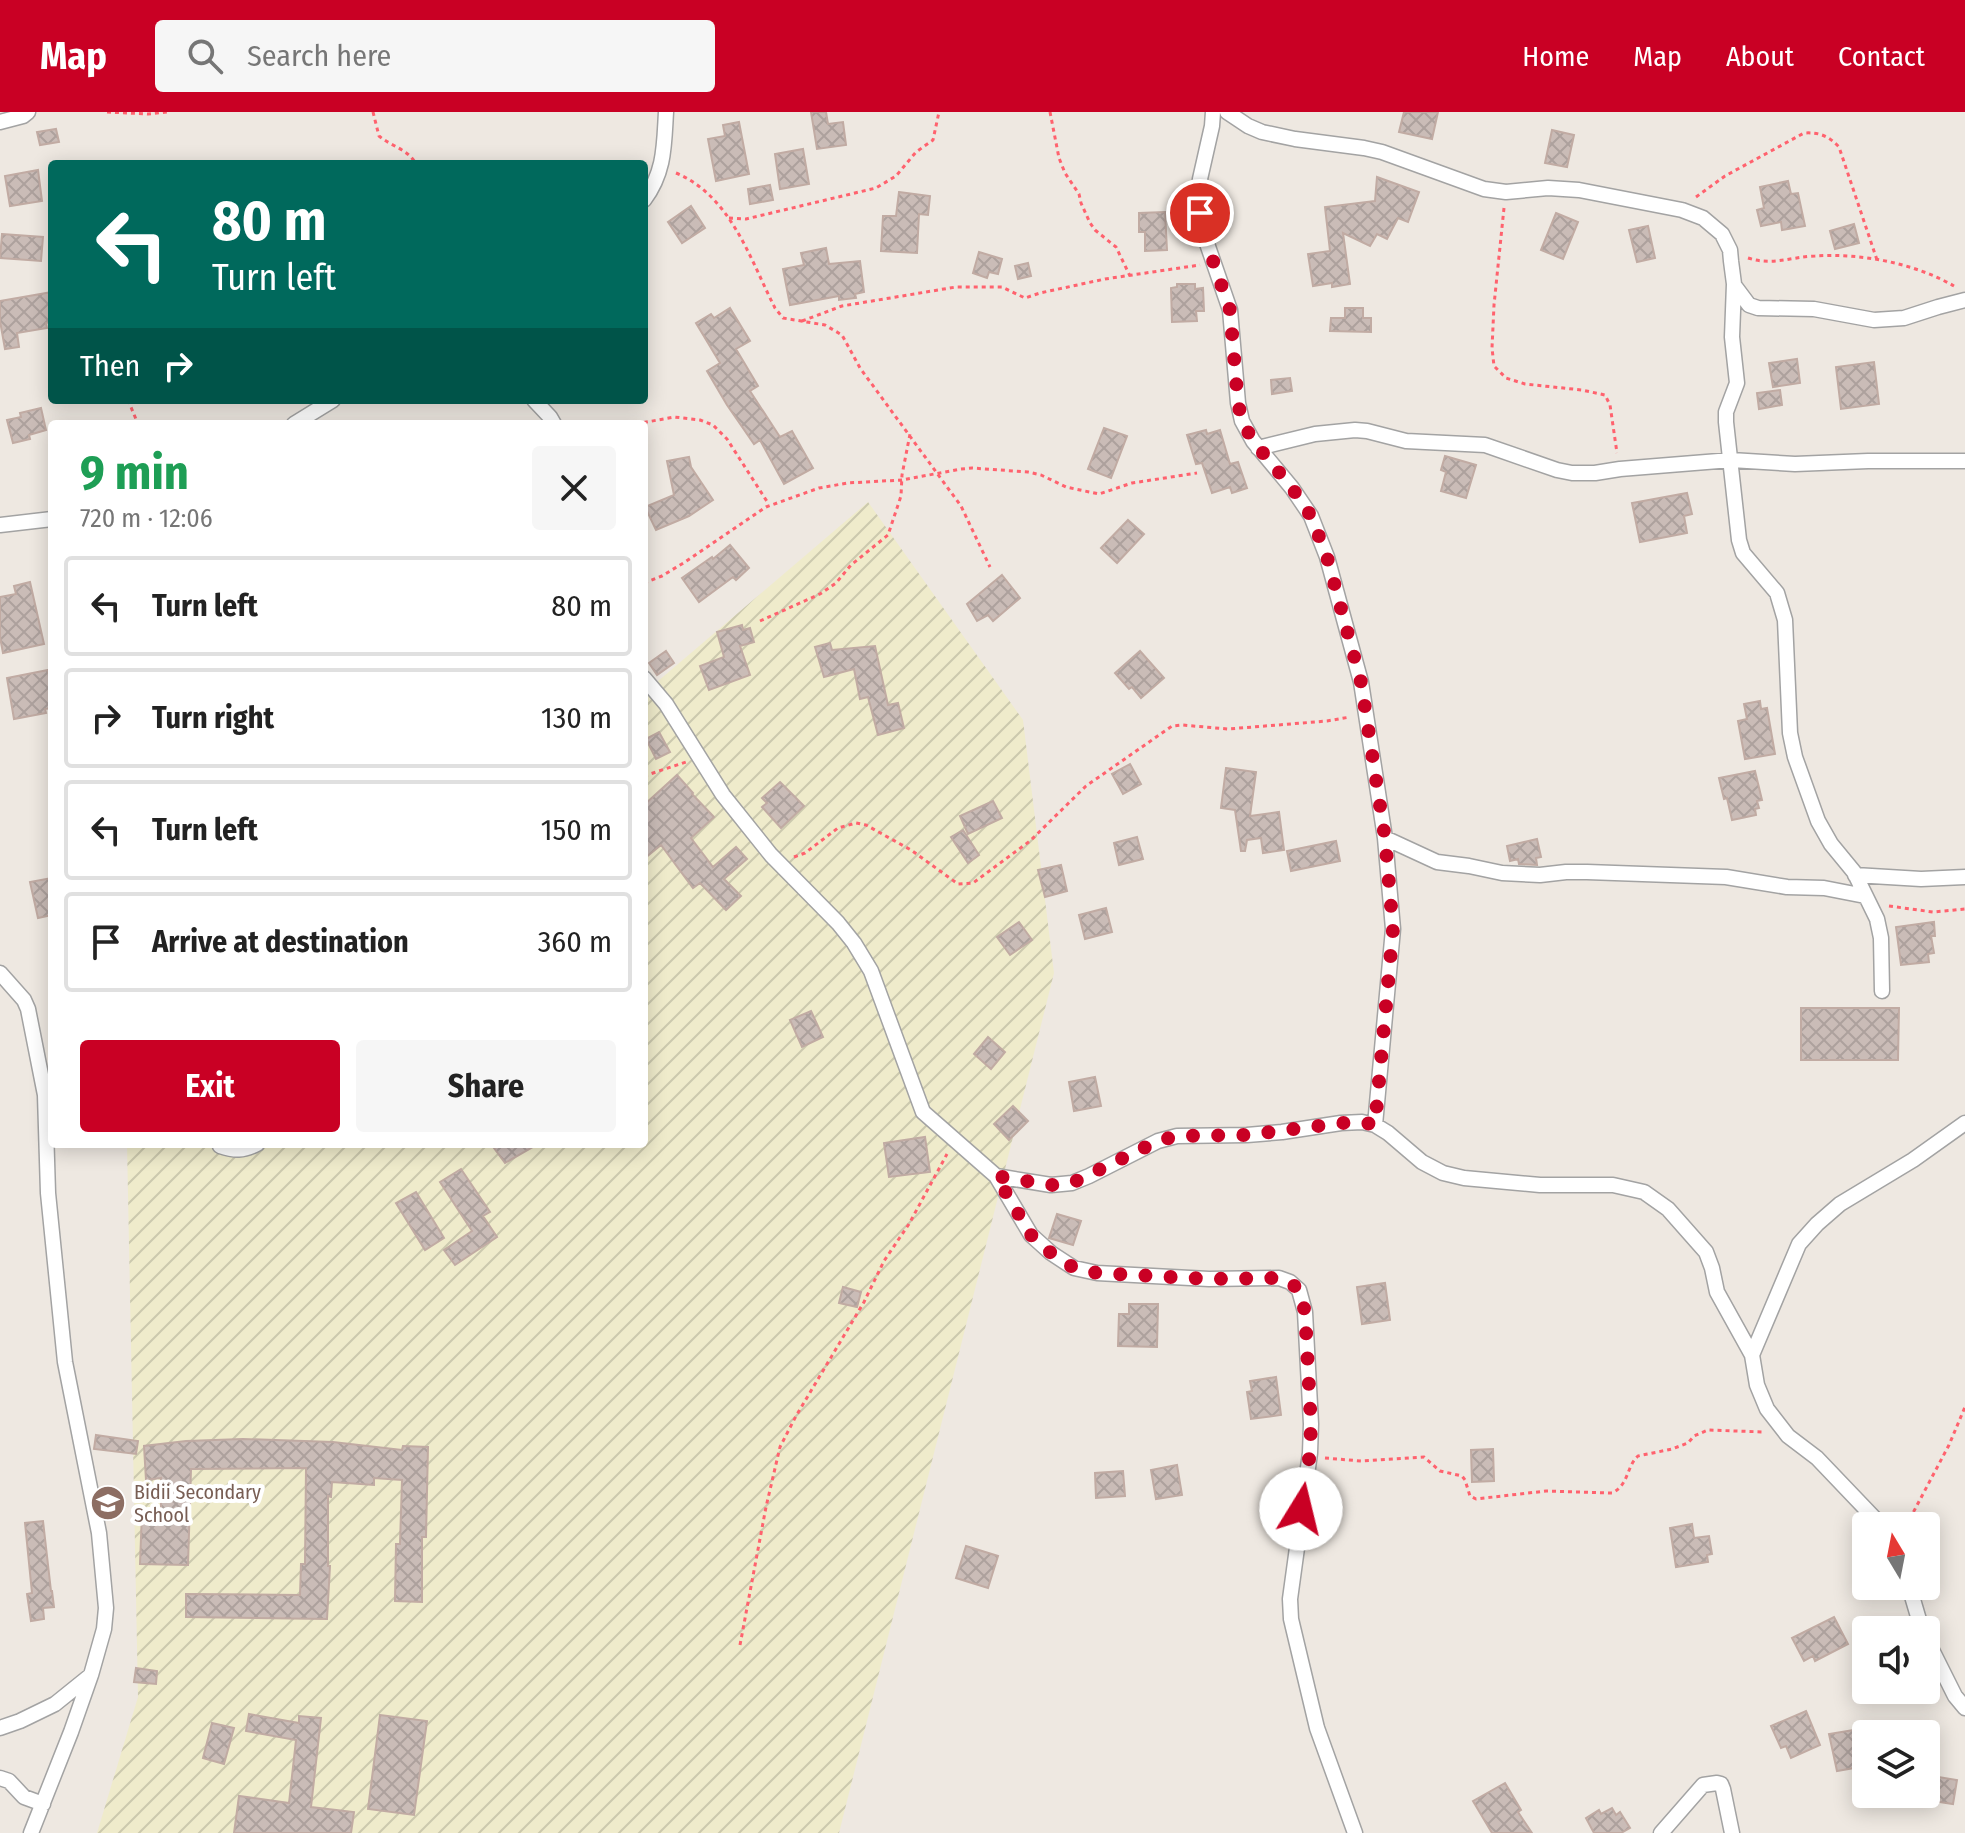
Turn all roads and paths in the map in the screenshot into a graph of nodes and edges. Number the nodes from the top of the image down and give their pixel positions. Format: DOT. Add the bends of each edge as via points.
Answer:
graph roads {
  1 [pos="28,112"];
  2 [pos="107,112"];
  3 [pos="167,112"];
  4 [pos="373,112"];
  5 [pos="666,112"];
  6 [pos="939,112"];
  7 [pos="1050,112"];
  8 [pos="1213,112"];
  9 [pos="1227,112"];
  10 [pos="0,122"];
  11 [pos="414,160"];
  12 [pos="662,167"];
  13 [pos="1506,192"];
  14 [pos="648,194"];
  15 [pos="1682,210"];
  16 [pos="729,218"];
  17 [pos="1730,250"];
  18 [pos="1877,260"];
  19 [pos="1214,263"];
  20 [pos="1130,276"];
  21 [pos="1734,284"];
  22 [pos="1961,294"];
  23 [pos="798,322"];
  24 [pos="326,404"];
  25 [pos="538,404"];
  26 [pos="300,420"];
  27 [pos="552,420"];
  28 [pos="648,422"];
  29 [pos="910,434"];
  30 [pos="1258,448"];
  31 [pos="1731,460"];
  32 [pos="1965,461"];
  33 [pos="1620,469"];
  34 [pos="937,473"];
  35 [pos="1197,473"];
  36 [pos="902,480"];
  37 [pos="768,503"];
  38 [pos="48,519"];
  39 [pos="1,524"];
  40 [pos="990,567"];
  41 [pos="648,581"];
  42 [pos="760,621"];
  43 [pos="648,683"];
  44 [pos="1365,712"];
  45 [pos="699,758"];
  46 [pos="648,775"];
  47 [pos="1385,838"];
  48 [pos="771,855"];
  49 [pos="1855,875"];
  50 [pos="1965,877"];
  51 [pos="1866,899"];
  52 [pos="1965,909"];
  53 [pos="0,973"];
  54 [pos="1882,991"];
  55 [pos="1965,1123"];
  56 [pos="1375,1125"];
  57 [pos="954,1140"];
  58 [pos="229,1148"];
  59 [pos="249,1148"];
  60 [pos="996,1176"];
  61 [pos="1752,1355"];
  62 [pos="1965,1407"];
  63 [pos="1788,1436"];
  64 [pos="1310,1453"];
  65 [pos="1869,1512"];
  66 [pos="1914,1512"];
  67 [pos="740,1645"];
  68 [pos="1940,1666"];
  69 [pos="91,1675"];
  70 [pos="1965,1708"];
  71 [pos="0,1728"];
  72 [pos="0,1778"];
  73 [pos="43,1804"];
  74 [pos="31,1833"];
  75 [pos="1355,1833"];
  76 [pos="1661,1833"];
  77 [pos="1732,1833"];
  1 -- 10 [label="street"];
  2 -- 3 [label="path"];
  4 -- 11 [label="path" via="379,136"];
  5 -- 12 [label="street"];
  6 -- 16 [label="path" via="933,140 882,186 762,216"];
  7 -- 20 [label="path" via="1065,173 1090,223 1116,247"];
  8 -- 19 [label="street" via="1199,196"];
  9 -- 13 [label="street" via="1262,132 1382,152"];
  12 -- 14 [label="street"];
  12 -- 16 [label="path" via="702,189"];
  13 -- 15 [label="street" via="1563,188"];
  13 -- 33 [label="path" via="1494,305 1494,366 1506,378 1525,384 1605,395"];
  15 -- 17 [label="street" via="1714,226"];
  15 -- 18 [label="path" via="1725,176 1788,140 1814,132 1831,137 1839,147"];
  16 -- 23 [label="path" via="775,308 783,318"];
  17 -- 18 [label="path" via="1774,263 1826,255"];
  17 -- 21 [label="street"];
  18 -- 22 [label="path" via="1919,272"];
  19 -- 20 [label="path"];
  19 -- 30 [label="street" via="1230,310 1238,403"];
  20 -- 23 [label="path" via="1025,298 1002,287 956,287 842,306"];
  21 -- 22 [label="street" via="1749,305 1758,308 1814,309 1874,320 1904,318 1951,303"];
  21 -- 31 [label="street" via="1737,383 1726,412"];
  23 -- 29 [label="path" via="825,325 842,335"];
  24 -- 26 [label="street"];
  25 -- 27 [label="street"];
  28 -- 37 [label="path" via="674,417 713,425"];
  29 -- 34 [label="path"];
  29 -- 36 [label="path"];
  30 -- 33 [label="street" via="1355,430 1406,441 1485,445 1572,473"];
  30 -- 44 [label="street" via="1311,516 1327,557"];
  31 -- 32 [label="street"];
  31 -- 33 [label="street"];
  31 -- 49 [label="street" via="1743,553 1777,593 1785,620 1795,757 1818,821"];
  34 -- 35 [label="path" via="972,468 1028,472 1099,494 1125,484"];
  34 -- 36 [label="path"];
  34 -- 40 [label="path" via="961,506"];
  36 -- 41 [label="path" via="819,488 766,507"];
  36 -- 42 [label="path" via="888,535 820,594"];
  38 -- 39 [label="street"];
  43 -- 45 [label="street"];
  44 -- 47 [label="street"];
  44 -- 48 [label="path" via="1286,725 1172,726 1086,786 1030,841 973,883 958,884 911,850 856,823 834,831 801,856"];
  45 -- 46 [label="path"];
  45 -- 48 [label="street"];
  47 -- 51 [label="street" via="1437,862 1502,873 1726,877 1824,888"];
  47 -- 56 [label="street" via="1393,929"];
  48 -- 57 [label="street" via="854,943 871,971 923,1112"];
  49 -- 50 [label="street"];
  49 -- 51 [label="street"];
  51 -- 52 [label="path" via="1907,910"];
  51 -- 54 [label="street" via="1881,938"];
  53 -- 69 [label="street" via="28,1009 45,1095 49,1209 65,1362 104,1579 104,1629"];
  55 -- 61 [label="street" via="1817,1224 1799,1244"];
  56 -- 60 [label="street" via="1177,1136 1072,1183"];
  56 -- 61 [label="street" via="1443,1173 1540,1185 1613,1185 1644,1192 1668,1209 1706,1252 1717,1292"];
  57 -- 60 [label="street"];
  57 -- 67 [label="path" via="780,1447"];
  58 -- 59 [label="street"];
  60 -- 64 [label="street" via="1031,1235 1074,1268 1290,1282 1299,1290 1305,1312"];
  61 -- 63 [label="street" via="1767,1409"];
  62 -- 66 [label="path"];
  63 -- 64 [label="path" via="1708,1430 1672,1449 1638,1456 1624,1484 1612,1493 1546,1491 1476,1499 1462,1476 1440,1471 1424,1457 1340,1460"];
  63 -- 65 [label="street"];
  64 -- 75 [label="street" via="1291,1619 1317,1728"];
  68 -- 70 [label="street"];
  69 -- 71 [label="street" via="55,1704"];
  69 -- 73 [label="street"];
  72 -- 73 [label="street"];
  73 -- 74 [label="street"];
  76 -- 77 [label="street" via="1703,1785 1717,1783 1723,1789"];
}
